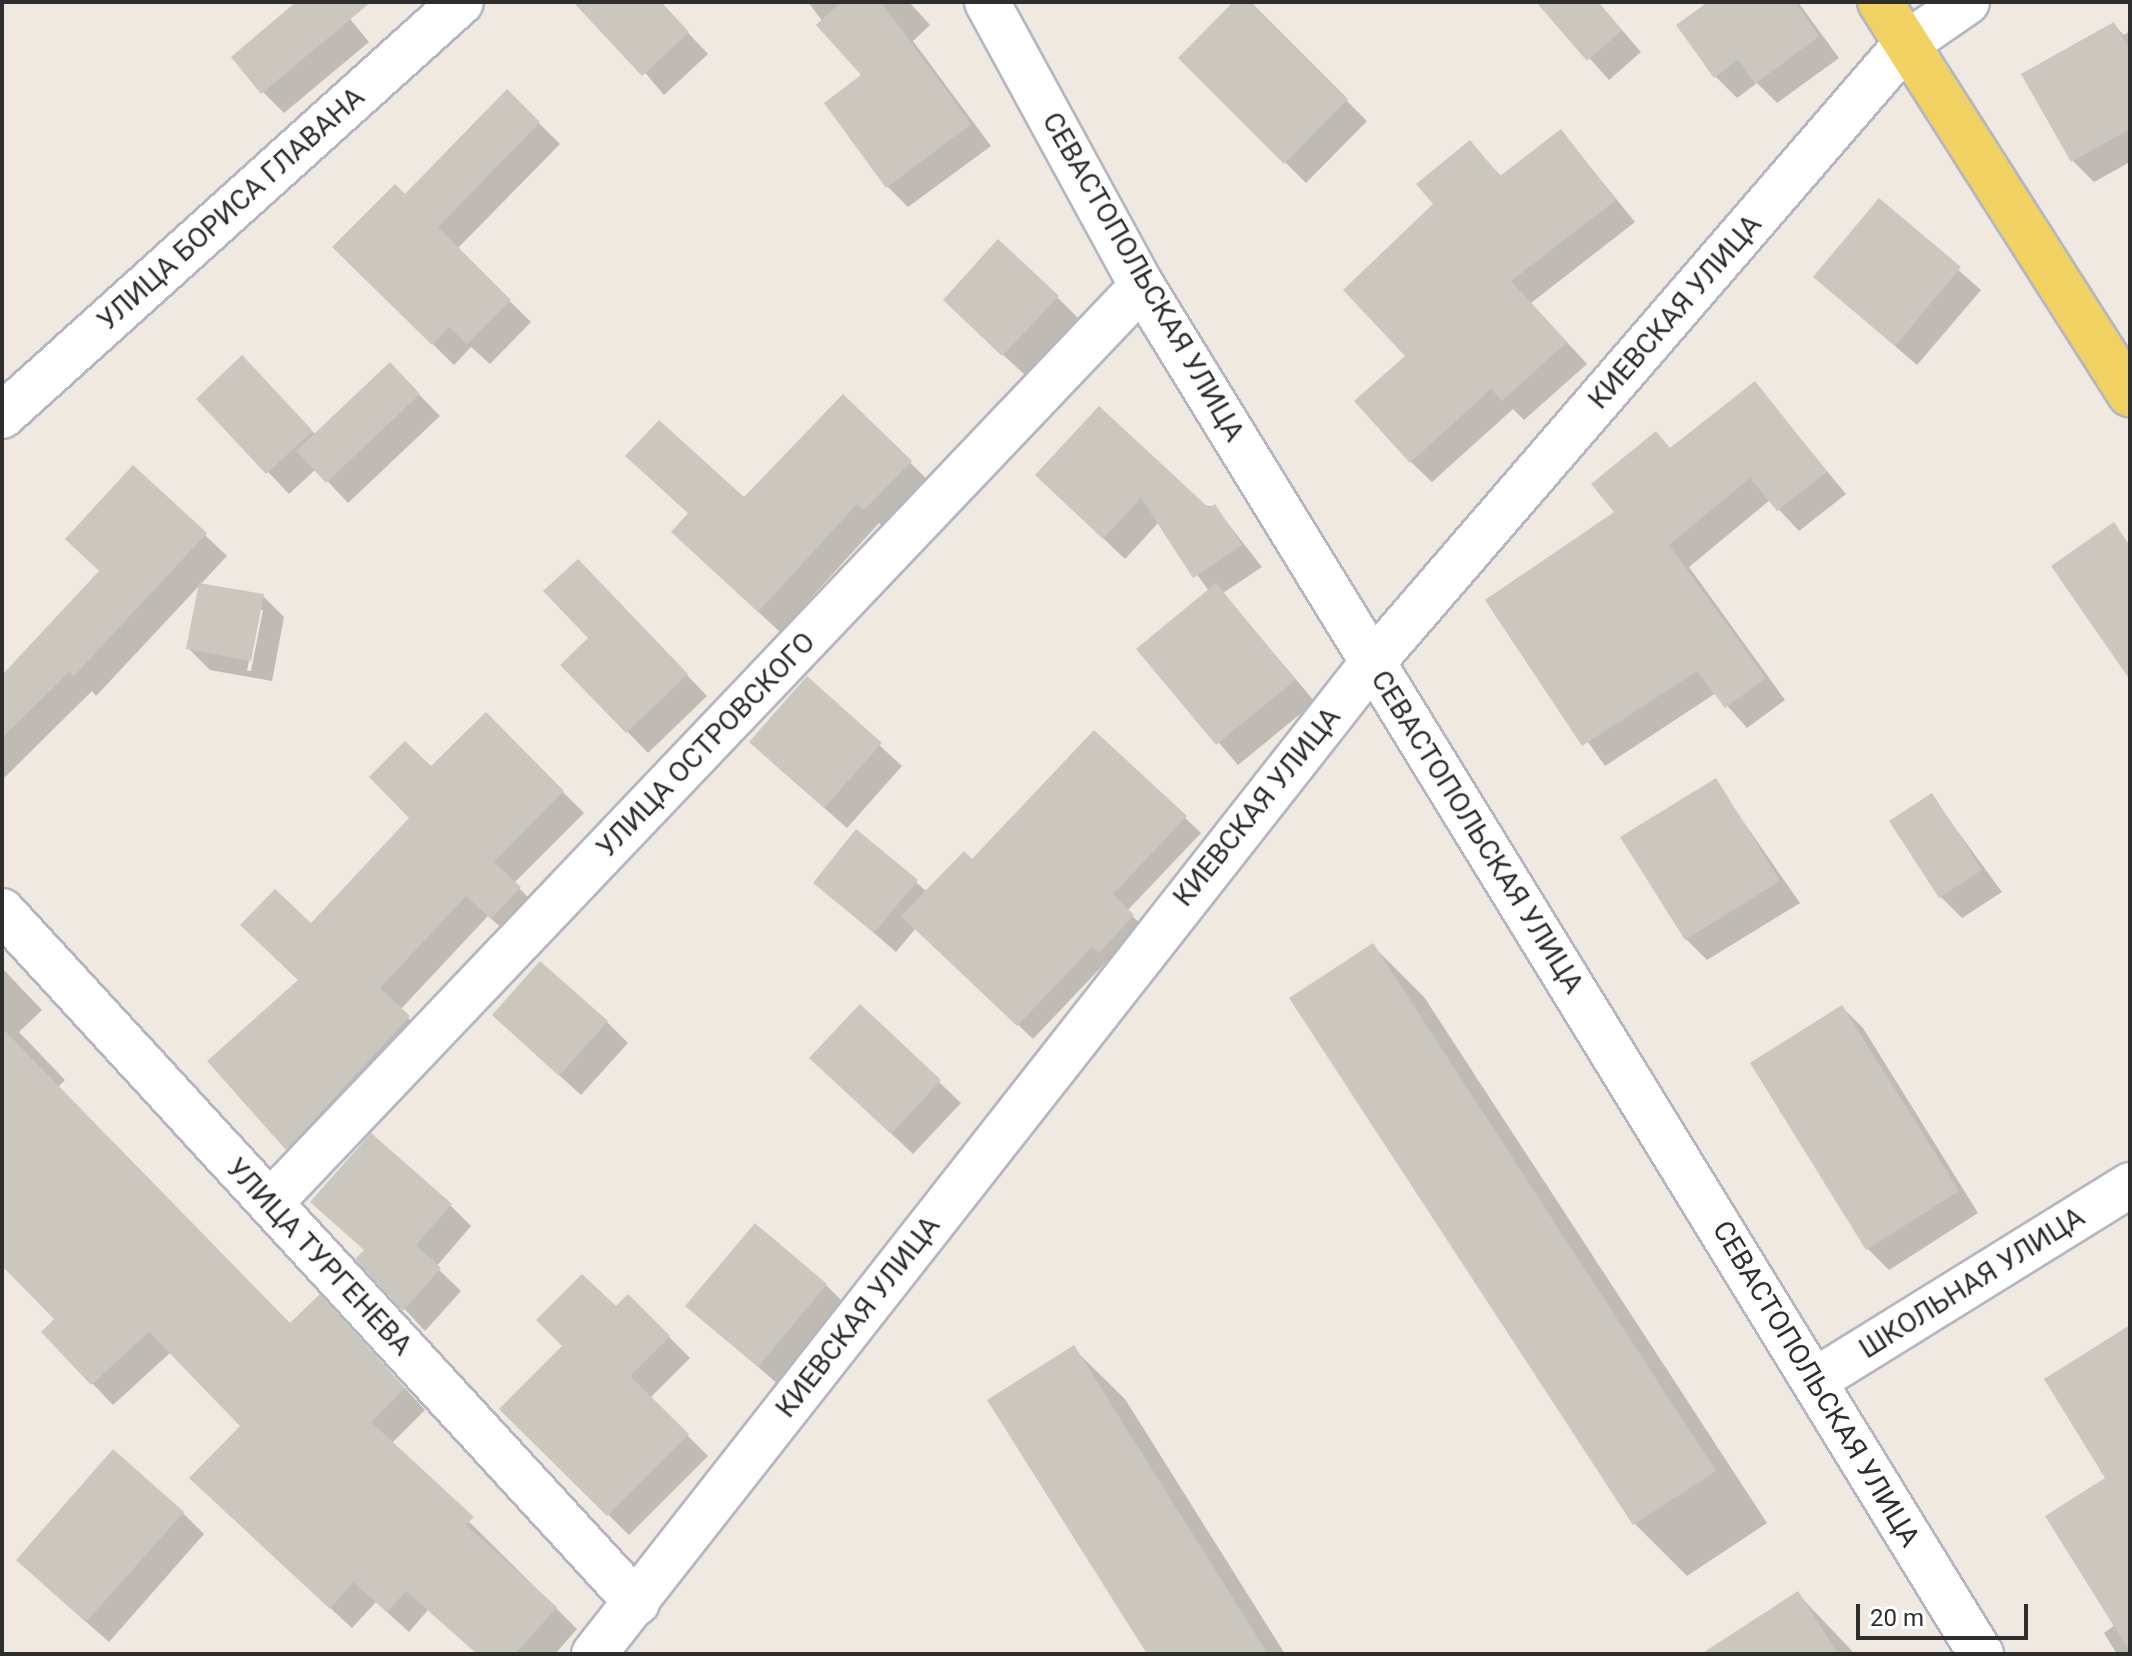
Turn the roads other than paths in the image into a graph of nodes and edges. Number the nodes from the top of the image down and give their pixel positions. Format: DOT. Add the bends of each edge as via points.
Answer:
graph roads {
  1 [pos="461,2"];
  2 [pos="987,2"];
  3 [pos="1880,2"];
  4 [pos="1967,2"];
  5 [pos="1906,44"];
  6 [pos="1142,286"];
  7 [pos="2130,394"];
  8 [pos="2,416"];
  9 [pos="1373,662"];
  10 [pos="2,911"];
  11 [pos="2130,1185"];
  12 [pos="270,1203"];
  13 [pos="1814,1381"];
  14 [pos="637,1603"];
  15 [pos="594,1654"];
  16 [pos="1981,1654"];
  1 -- 8 [label="street, УЛИЦА БОРИСА ГЛАВАНА"];
  2 -- 6 [label="street, СЕВАСТОПОЛЬСКАЯ УЛИЦА"];
  3 -- 5 [label="main road"];
  4 -- 5 [label="street, КИЕВСКАЯ УЛИЦА"];
  5 -- 7 [label="main road"];
  5 -- 9 [label="street, КИЕВСКАЯ УЛИЦА"];
  6 -- 9 [label="street, СЕВАСТОПОЛЬСКАЯ УЛИЦА"];
  6 -- 12 [label="street, УЛИЦА ОСТРОВСКОГО"];
  9 -- 13 [label="street, СЕВАСТОПОЛЬСКАЯ УЛИЦА"];
  9 -- 14 [label="street, КИЕВСКАЯ УЛИЦА"];
  10 -- 12 [label="street, УЛИЦА ТУРГЕНЕВА"];
  11 -- 13 [label="street, ШКОЛЬНАЯ УЛИЦА"];
  12 -- 14 [label="street, УЛИЦА ТУРГЕНЕВА"];
  13 -- 16 [label="street, СЕВАСТОПОЛЬСКАЯ УЛИЦА"];
  14 -- 15 [label="street, КИЕВСКАЯ УЛИЦА"];
}
